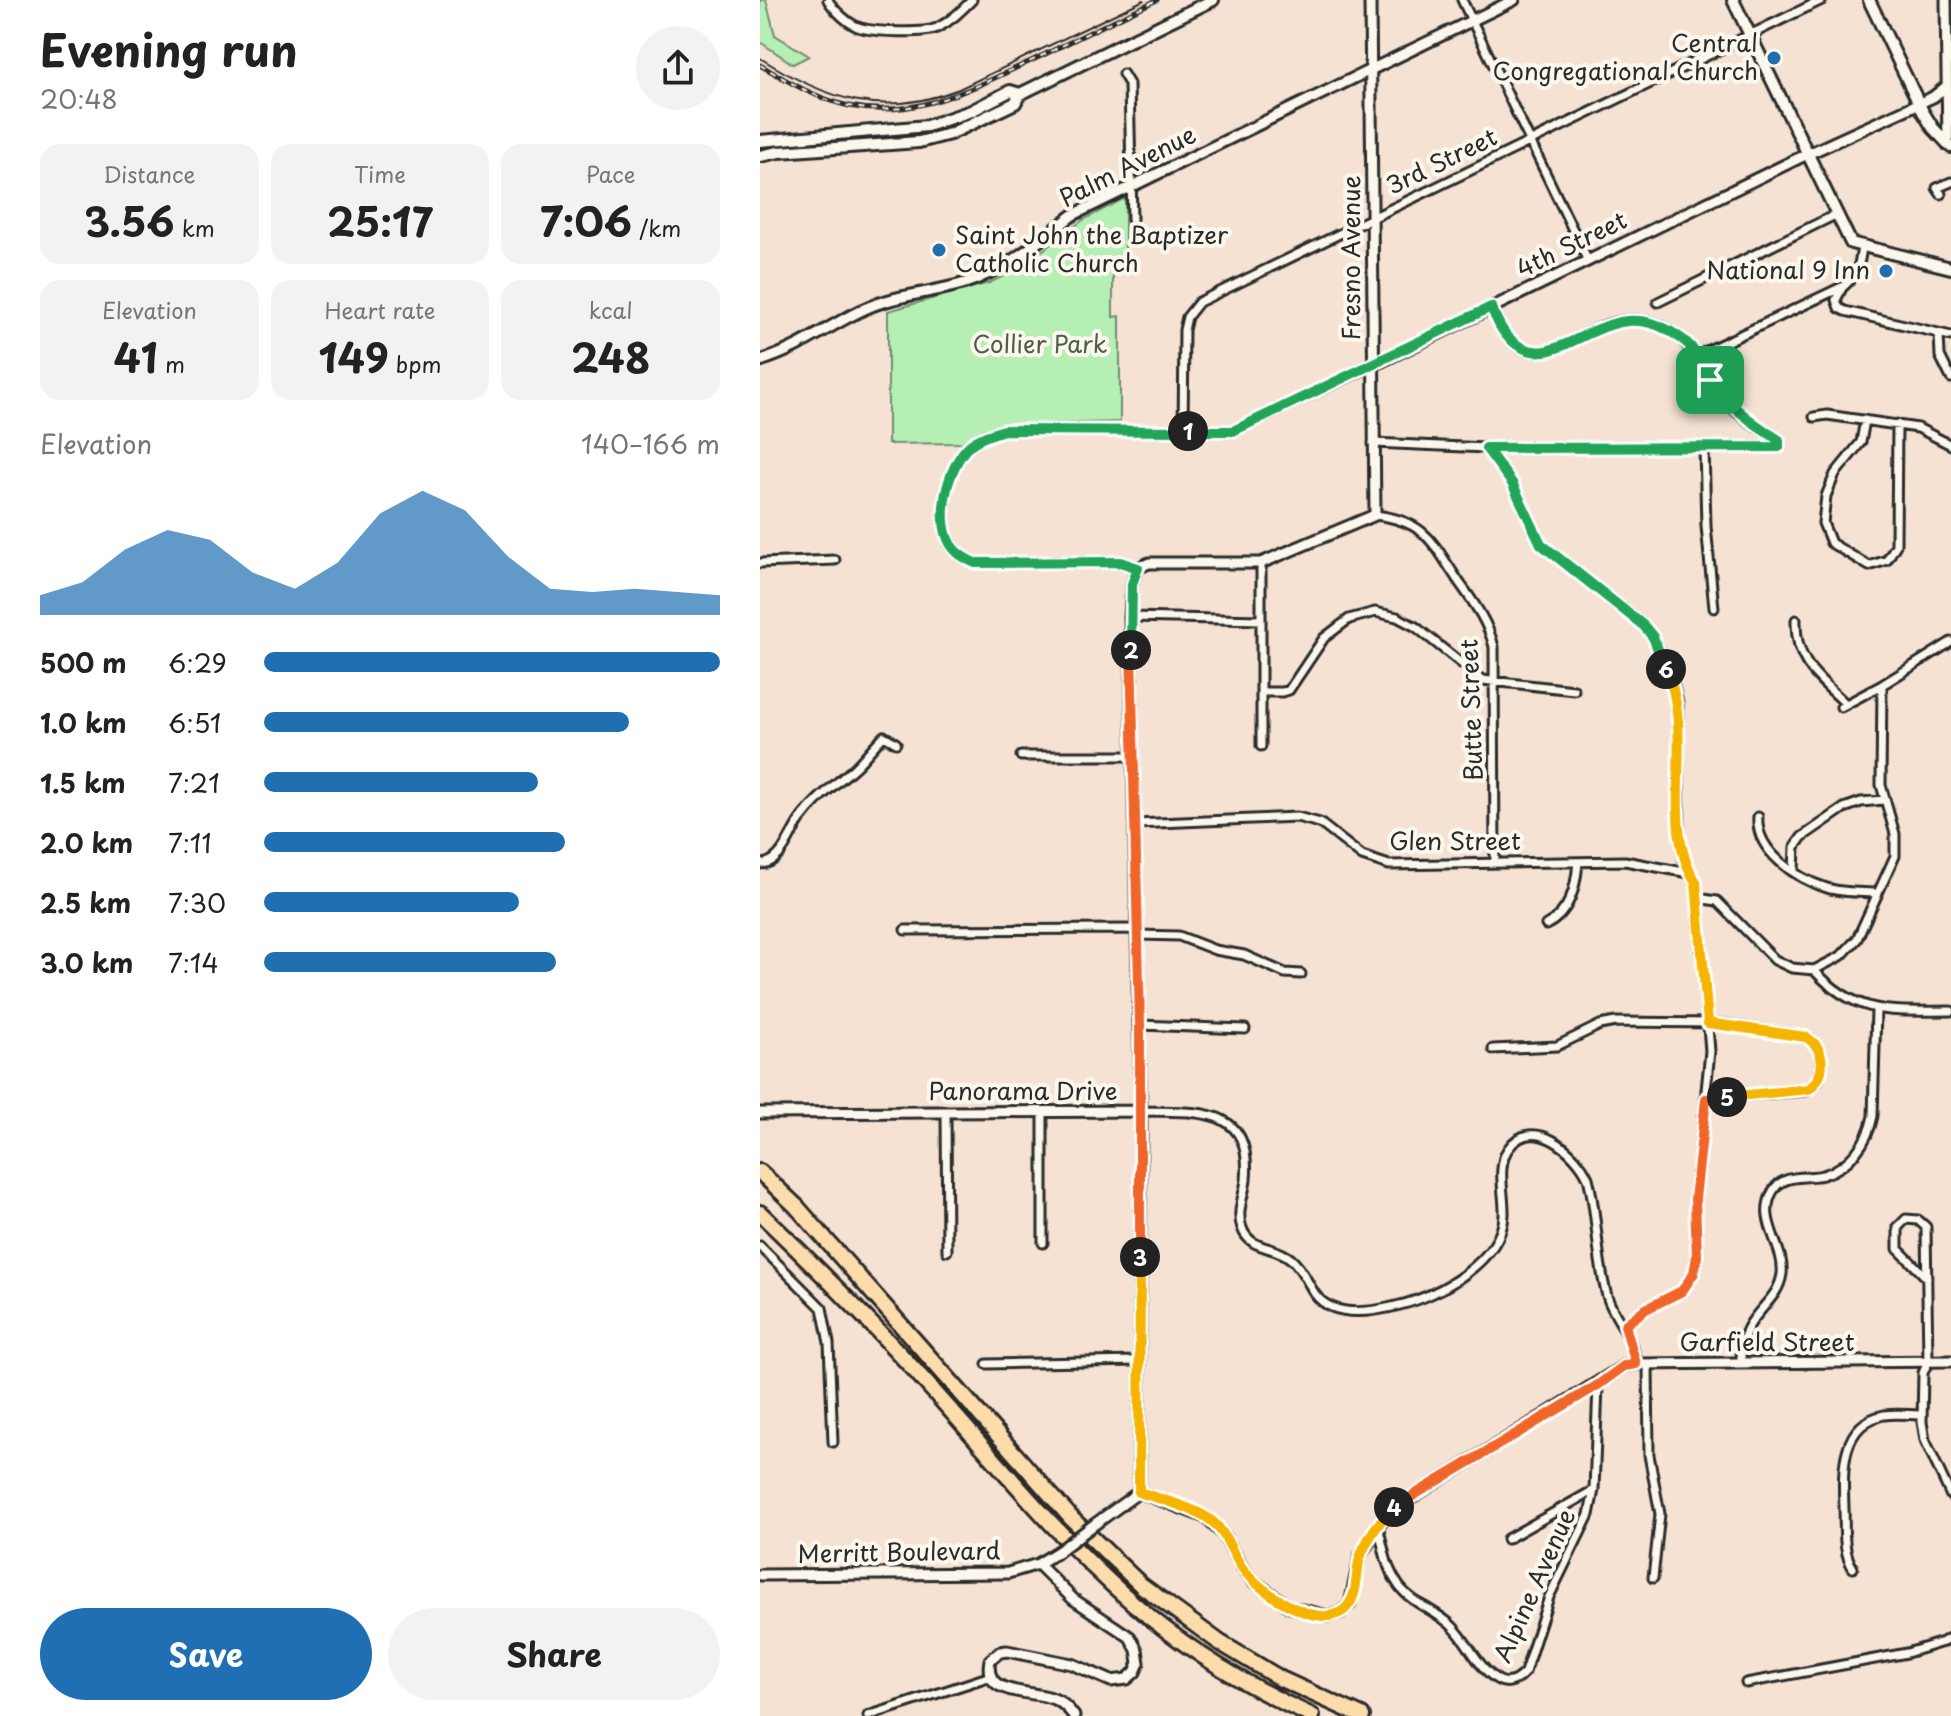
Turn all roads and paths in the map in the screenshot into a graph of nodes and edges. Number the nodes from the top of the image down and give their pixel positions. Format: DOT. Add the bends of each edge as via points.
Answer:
graph roads {
  1 [pos="828,0"];
  2 [pos="972,0"];
  3 [pos="1213,0"];
  4 [pos="1370,0"];
  5 [pos="1462,0"];
  6 [pos="1514,0"];
  7 [pos="1733,0"];
  8 [pos="1822,0"];
  9 [pos="1869,0"];
  10 [pos="1946,0"];
  11 [pos="1472,20"];
  12 [pos="1948,24"];
  13 [pos="1750,35"];
  14 [pos="1370,69"];
  15 [pos="1123,74"];
  16 [pos="1947,86"];
  17 [pos="1020,94"];
  18 [pos="1919,103"];
  19 [pos="760,141"];
  20 [pos="1531,141"];
  21 [pos="1950,146"];
  22 [pos="1807,154"];
  23 [pos="760,156"];
  24 [pos="1951,182"];
  25 [pos="1131,186"];
  26 [pos="1941,194"];
  27 [pos="1837,214"];
  28 [pos="1371,218"];
  29 [pos="1132,219"];
  30 [pos="1862,246"];
  31 [pos="1587,259"];
  32 [pos="1951,268"];
  33 [pos="1844,286"];
  34 [pos="1658,302"];
  35 [pos="1491,307"];
  36 [pos="1939,334"];
  37 [pos="1951,336"];
  38 [pos="1696,356"];
  39 [pos="760,361"];
  40 [pos="1372,366"];
  41 [pos="1951,378"];
  42 [pos="1814,417"];
  43 [pos="1865,420"];
  44 [pos="1897,424"];
  45 [pos="1183,431"];
  46 [pos="1373,443"];
  47 [pos="1951,445"];
  48 [pos="1704,447"];
  49 [pos="1486,448"];
  50 [pos="1375,515"];
  51 [pos="835,560"];
  52 [pos="760,563"];
  53 [pos="1261,563"];
  54 [pos="1138,568"];
  55 [pos="1714,608"];
  56 [pos="1130,617"];
  57 [pos="1261,620"];
  58 [pos="1796,620"];
  59 [pos="1951,642"];
  60 [pos="1493,683"];
  61 [pos="1882,685"];
  62 [pos="1574,690"];
  63 [pos="1261,692"];
  64 [pos="896,743"];
  65 [pos="1261,746"];
  66 [pos="1021,756"];
  67 [pos="1134,756"];
  68 [pos="1884,800"];
  69 [pos="1758,817"];
  70 [pos="1135,824"];
  71 [pos="1578,862"];
  72 [pos="1495,863"];
  73 [pos="760,864"];
  74 [pos="1794,871"];
  75 [pos="1691,874"];
  76 [pos="1877,893"];
  77 [pos="1697,898"];
  78 [pos="1546,925"];
  79 [pos="905,930"];
  80 [pos="1138,932"];
  81 [pos="1814,970"];
  82 [pos="1301,974"];
  83 [pos="1876,1010"];
  84 [pos="1951,1011"];
  85 [pos="1708,1023"];
  86 [pos="1140,1025"];
  87 [pos="1245,1029"];
  88 [pos="1493,1049"];
  89 [pos="1706,1099"];
  90 [pos="1141,1111"];
  91 [pos="946,1112"];
  92 [pos="1043,1112"];
  93 [pos="760,1113"];
  94 [pos="760,1172"];
  95 [pos="760,1213"];
  96 [pos="1043,1243"];
  97 [pos="760,1246"];
  98 [pos="947,1251"];
  99 [pos="1927,1278"];
  100 [pos="1625,1325"];
  101 [pos="1139,1361"];
  102 [pos="1741,1361"];
  103 [pos="1951,1361"];
  104 [pos="1928,1362"];
  105 [pos="987,1364"];
  106 [pos="1636,1364"];
  107 [pos="1648,1364"];
  108 [pos="1598,1385"];
  109 [pos="1922,1415"];
  110 [pos="833,1442"];
  111 [pos="1594,1490"];
  112 [pos="1139,1492"];
  113 [pos="1951,1496"];
  114 [pos="1378,1527"];
  115 [pos="1507,1539"];
  116 [pos="1038,1564"];
  117 [pos="1853,1568"];
  118 [pos="760,1575"];
  119 [pos="1653,1578"];
  120 [pos="1951,1637"];
  121 [pos="991,1676"];
  122 [pos="1746,1683"];
  123 [pos="868,1716"];
  124 [pos="1074,1716"];
  125 [pos="1312,1716"];
  126 [pos="1362,1716"];
  1 -- 2 [label="street" via="859,28 918,31 937,28"];
  3 -- 17 [label="main road"];
  4 -- 14 [label="street, Fresno Avenue"];
  5 -- 11 [label="street"];
  6 -- 11 [label="street, Palm Avenue"];
  7 -- 13 [label="main road"];
  8 -- 13 [label="street, 3rd Street"];
  9 -- 18 [label="main road"];
  10 -- 12 [label="street"];
  11 -- 14 [label="street, Palm Avenue"];
  11 -- 20 [label="street"];
  12 -- 16 [label="street"];
  13 -- 20 [label="street, 3rd Street"];
  13 -- 22 [label="main road"];
  14 -- 25 [label="street, Palm Avenue"];
  14 -- 28 [label="street, Fresno Avenue"];
  15 -- 25 [label="street" via="1129,84"];
  16 -- 18 [label="street, 4th Street"];
  16 -- 21 [label="street"];
  17 -- 19 [label="main road" via="1010,91 927,126"];
  17 -- 23 [label="main road" via="1015,103 950,134 919,142"];
  18 -- 21 [label="main road"];
  18 -- 22 [label="street, 4th Street"];
  20 -- 28 [label="street, 3rd Street"];
  20 -- 31 [label="street"];
  22 -- 27 [label="main road"];
  22 -- 31 [label="street, 4th Street"];
  24 -- 26 [label="street" via="1937,188"];
  25 -- 29 [label="street"];
  25 -- 39 [label="street, Palm Avenue" via="1073,215 982,277 874,304 804,344"];
  27 -- 30 [label="main road" via="1851,243"];
  27 -- 34 [label="street"];
  28 -- 40 [label="street, Fresno Avenue"];
  28 -- 45 [label="street, 3rd Street" via="1199,302 1184,330"];
  30 -- 32 [label="main road"];
  30 -- 33 [label="street" via="1859,269"];
  31 -- 35 [label="street, 4th Street"];
  33 -- 36 [label="street" via="1836,300 1842,310"];
  33 -- 38 [label="street"];
  35 -- 38 [label="street" via="1507,337 1527,350 1553,351 1614,322 1636,319 1678,336"];
  35 -- 40 [label="street, 4th Street"];
  36 -- 37 [label="street"];
  36 -- 41 [label="street" via="1940,356"];
  38 -- 48 [label="street" via="1725,401 1779,440 1779,447"];
  40 -- 45 [label="street, 4th Street" via="1233,431"];
  40 -- 46 [label="street, Fresno Avenue"];
  42 -- 43 [label="street"];
  43 -- 44 [label="street"];
  43 -- 44 [label="street" via="1861,442 1835,474 1823,517 1831,543 1869,566 1887,560 1896,545"];
  44 -- 47 [label="street"];
  45 -- 54 [label="street, 4th Street" via="1004,430 969,446 949,476 946,530 954,549 975,563 1120,562"];
  46 -- 49 [label="street"];
  46 -- 50 [label="street, Fresno Avenue"];
  48 -- 49 [label="street"];
  48 -- 55 [label="street"];
  49 -- 75 [label="street" via="1512,483 1541,544 1653,637 1678,703 1680,842"];
  50 -- 53 [label="street"];
  50 -- 60 [label="street, Butte Street" via="1413,526 1441,551 1490,630"];
  51 -- 52 [label="street"];
  53 -- 54 [label="street" via="1155,562"];
  53 -- 57 [label="street"];
  54 -- 56 [label="street"];
  56 -- 57 [label="street"];
  56 -- 67 [label="street"];
  57 -- 63 [label="street"];
  58 -- 61 [label="street" via="1805,663 1844,705"];
  59 -- 61 [label="street"];
  60 -- 62 [label="street"];
  60 -- 63 [label="street" via="1474,675 1416,627 1375,612 1349,619 1324,638 1289,690"];
  60 -- 72 [label="street, Butte Street"];
  61 -- 68 [label="street"];
  63 -- 65 [label="street"];
  64 -- 73 [label="street" via="884,736 821,795 776,858"];
  66 -- 67 [label="street"];
  67 -- 70 [label="street"];
  68 -- 74 [label="street" via="1844,808 1802,837 1795,847"];
  68 -- 76 [label="street" via="1896,851"];
  69 -- 74 [label="street" via="1767,850"];
  70 -- 72 [label="street, Glen Street" via="1297,817 1320,823 1362,856 1389,865"];
  70 -- 80 [label="street"];
  71 -- 72 [label="street, Glen Street"];
  71 -- 75 [label="street, Glen Street" via="1625,861"];
  71 -- 78 [label="street" via="1572,897"];
  74 -- 76 [label="street" via="1828,888"];
  75 -- 77 [label="street"];
  76 -- 81 [label="street" via="1853,944"];
  77 -- 81 [label="street" via="1717,901 1775,960"];
  77 -- 85 [label="street"];
  79 -- 80 [label="street"];
  80 -- 82 [label="street" via="1179,936"];
  80 -- 86 [label="street"];
  81 -- 83 [label="street"];
  83 -- 84 [label="street"];
  83 -- 102 [label="street" via="1870,1132 1841,1167 1823,1175 1788,1178 1774,1188 1767,1217 1782,1269 1780,1283 1746,1328"];
  85 -- 88 [label="street" via="1616,1022 1557,1046"];
  85 -- 89 [label="street"];
  85 -- 89 [label="street" via="1806,1037 1818,1047 1822,1061 1818,1081 1806,1091"];
  86 -- 87 [label="street"];
  86 -- 90 [label="street"];
  89 -- 100 [label="street" via="1695,1199 1694,1273 1682,1291"];
  90 -- 92 [label="street, Panorama Drive"];
  90 -- 100 [label="street, Panorama Drive" via="1208,1113 1229,1124 1245,1160 1239,1216 1245,1235 1292,1259 1326,1305 1351,1310 1417,1300 1472,1268 1503,1226 1506,1152 1522,1138 1550,1138 1588,1178 1606,1293"];
  90 -- 101 [label="street"];
  91 -- 92 [label="street, Panorama Drive"];
  91 -- 93 [label="street, Panorama Drive"];
  91 -- 98 [label="street"];
  92 -- 96 [label="street"];
  94 -- 126 [label="highway" via="796,1206 1072,1519 1141,1585 1281,1679"];
  95 -- 125 [label="highway" via="909,1363 1060,1534 1134,1604 1198,1652"];
  97 -- 110 [label="street" via="822,1308 829,1343"];
  99 -- 99 [label="street" via="1926,1227 1906,1219 1898,1227 1898,1249"];
  99 -- 104 [label="street"];
  100 -- 106 [label="street"];
  101 -- 105 [label="street"];
  101 -- 112 [label="street"];
  102 -- 104 [label="street, Garfield Street"];
  102 -- 107 [label="street, Garfield Street"];
  103 -- 104 [label="street, Garfield Street"];
  104 -- 109 [label="street"];
  106 -- 107 [label="street, Garfield Street"];
  106 -- 108 [label="street, Garfield Street" via="1624,1366"];
  107 -- 119 [label="street" via="1649,1455 1660,1514"];
  108 -- 111 [label="street, Alpine Avenue"];
  108 -- 114 [label="street, Garfield Street" via="1396,1506"];
  109 -- 113 [label="street" via="1925,1440"];
  109 -- 117 [label="street" via="1885,1415 1869,1421 1850,1443 1843,1460 1846,1557"];
  111 -- 114 [label="street, Alpine Avenue" via="1589,1515 1549,1597 1525,1672 1511,1682 1496,1679 1452,1626 1404,1593 1385,1563"];
  111 -- 115 [label="street"];
  112 -- 114 [label="street, Garfield Street" via="1205,1517 1223,1534 1253,1581 1290,1607 1328,1616 1350,1604 1360,1556"];
  112 -- 116 [label="street, Merritt Boulevard, bridge"];
  116 -- 118 [label="street, Merritt Boulevard" via="1008,1573"];
  116 -- 121 [label="street" via="1073,1599 1130,1637 1139,1654 1137,1668 1127,1679 1111,1681 1072,1664 1003,1651 990,1660"];
  120 -- 122 [label="street" via="1907,1653"];
  121 -- 123 [label="street"];
  121 -- 124 [label="street" via="1003,1688 1054,1699"];
}
